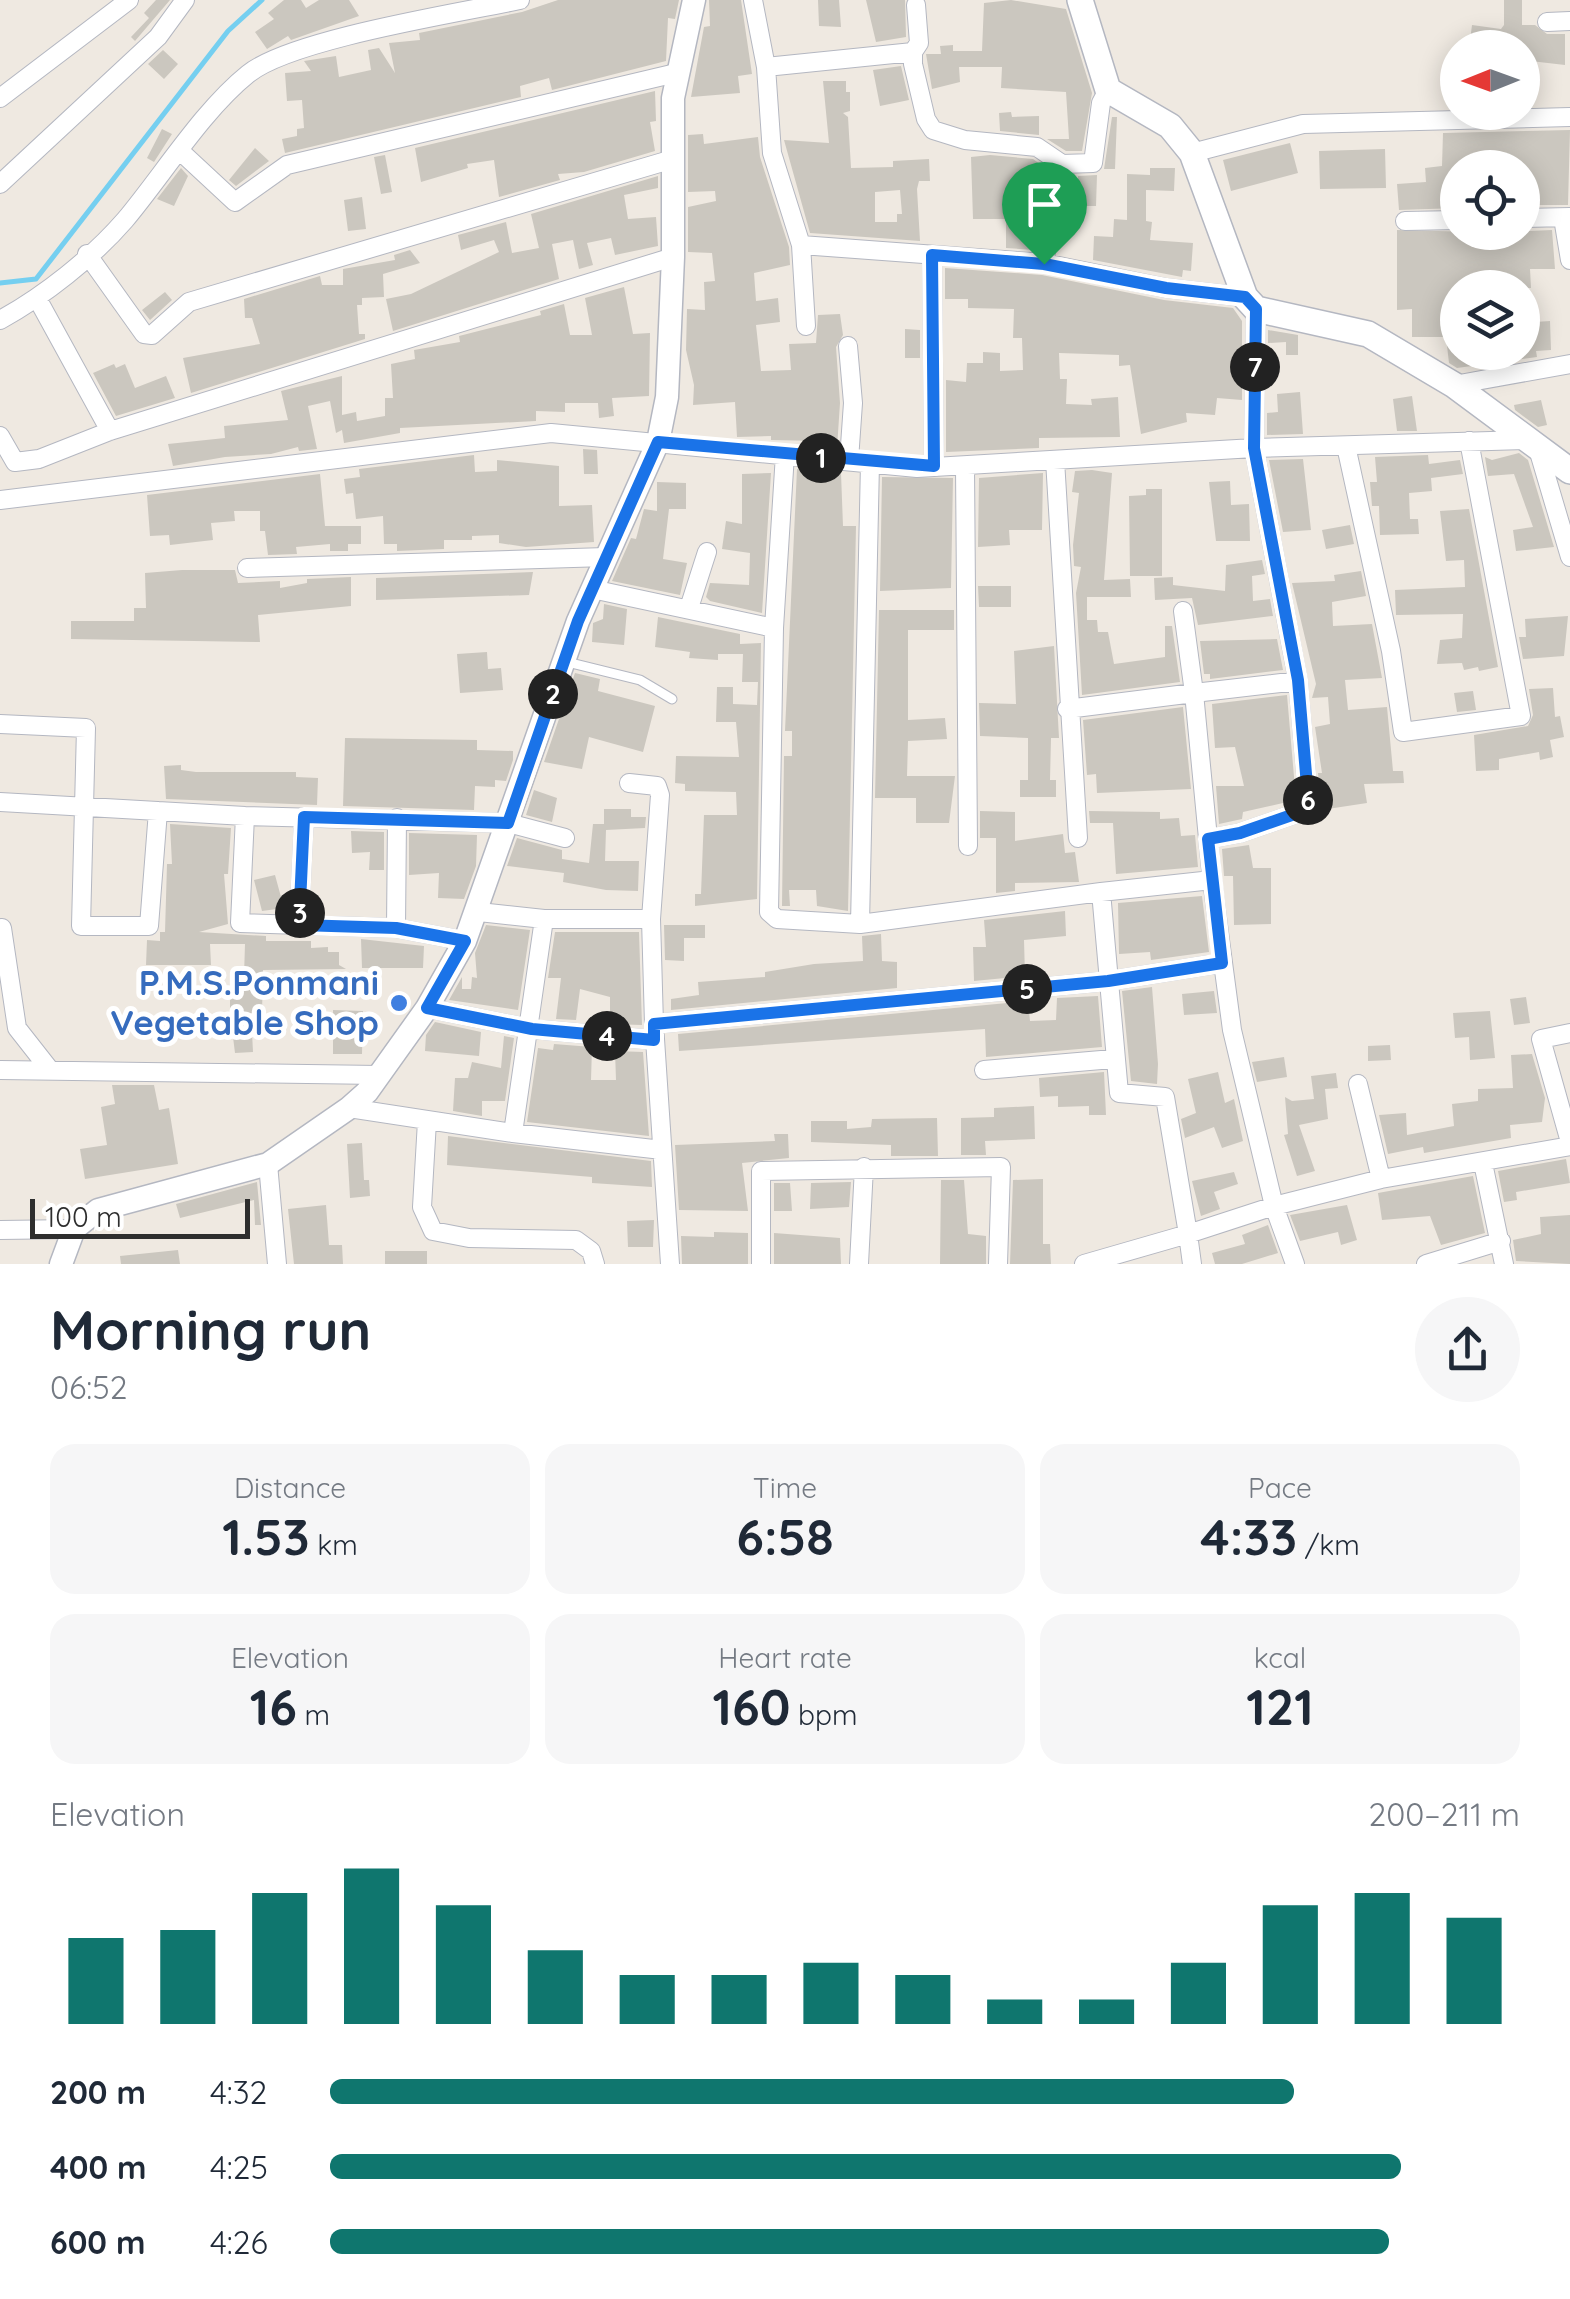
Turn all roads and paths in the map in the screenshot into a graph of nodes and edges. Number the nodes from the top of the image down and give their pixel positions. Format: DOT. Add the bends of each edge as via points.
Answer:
graph roads {
  1 [pos="129,0"];
  2 [pos="185,0"];
  3 [pos="520,0"];
  4 [pos="694,0"];
  5 [pos="753,0"];
  6 [pos="1080,0"];
  7 [pos="916,5"];
  8 [pos="454,7"];
  9 [pos="1570,21"];
  10 [pos="1547,22"];
  11 [pos="913,52"];
  12 [pos="766,68"];
  13 [pos="676,73"];
  14 [pos="1108,90"];
  15 [pos="0,98"];
  16 [pos="1570,117"];
  17 [pos="179,150"];
  18 [pos="1192,152"];
  19 [pos="673,159"];
  20 [pos="1062,164"];
  21 [pos="0,184"];
  22 [pos="1540,218"];
  23 [pos="1566,218"];
  24 [pos="1440,220"];
  25 [pos="1404,221"];
  26 [pos="800,245"];
  27 [pos="88,254"];
  28 [pos="932,255"];
  29 [pos="674,257"];
  30 [pos="1570,260"];
  31 [pos="1044,264"];
  32 [pos="37,298"];
  33 [pos="1250,303"];
  34 [pos="0,320"];
  35 [pos="806,326"];
  36 [pos="848,346"];
  37 [pos="1570,364"];
  38 [pos="1454,385"];
  39 [pos="110,431"];
  40 [pos="0,436"];
  41 [pos="1469,441"];
  42 [pos="658,442"];
  43 [pos="1531,444"];
  44 [pos="1346,446"];
  45 [pos="1254,448"];
  46 [pos="785,454"];
  47 [pos="850,460"];
  48 [pos="1056,460"];
  49 [pos="870,463"];
  50 [pos="934,466"];
  51 [pos="964,466"];
  52 [pos="1570,471"];
  53 [pos="0,500"];
  54 [pos="707,552"];
  55 [pos="1570,557"];
  56 [pos="606,558"];
  57 [pos="247,568"];
  58 [pos="592,589"];
  59 [pos="689,608"];
  60 [pos="1182,611"];
  61 [pos="774,628"];
  62 [pos="564,660"];
  63 [pos="1298,680"];
  64 [pos="1194,693"];
  65 [pos="672,699"];
  66 [pos="1067,709"];
  67 [pos="0,724"];
  68 [pos="629,783"];
  69 [pos="0,802"];
  70 [pos="83,807"];
  71 [pos="158,811"];
  72 [pos="245,816"];
  73 [pos="304,817"];
  74 [pos="397,818"];
  75 [pos="508,823"];
  76 [pos="565,838"];
  77 [pos="1078,838"];
  78 [pos="1208,839"];
  79 [pos="968,846"];
  80 [pos="1212,880"];
  81 [pos="1100,892"];
  82 [pos="479,912"];
  83 [pos="544,919"];
  84 [pos="651,919"];
  85 [pos="860,924"];
  86 [pos="299,925"];
  87 [pos="2,928"];
  88 [pos="396,928"];
  89 [pos="465,941"];
  90 [pos="1222,963"];
  91 [pos="1108,981"];
  92 [pos="427,1008"];
  93 [pos="532,1029"];
  94 [pos="654,1032"];
  95 [pos="1570,1033"];
  96 [pos="1114,1058"];
  97 [pos="0,1070"];
  98 [pos="50,1070"];
  99 [pos="984,1070"];
  100 [pos="380,1074"];
  101 [pos="1358,1084"];
  102 [pos="349,1108"];
  103 [pos="427,1121"];
  104 [pos="513,1134"];
  105 [pos="1570,1144"];
  106 [pos="662,1150"];
  107 [pos="268,1164"];
  108 [pos="1482,1164"];
  109 [pos="864,1168"];
  110 [pos="1381,1179"];
  111 [pos="1274,1206"];
  112 [pos="74,1229"];
  113 [pos="0,1230"];
  114 [pos="1188,1234"];
  115 [pos="1500,1241"];
  116 [pos="61,1264"];
  117 [pos="277,1264"];
  118 [pos="596,1264"];
  119 [pos="670,1264"];
  120 [pos="761,1264"];
  121 [pos="860,1264"];
  122 [pos="998,1264"];
  123 [pos="1087,1264"];
  124 [pos="1192,1264"];
  125 [pos="1294,1264"];
  126 [pos="1426,1264"];
  127 [pos="1504,1264"];
  1 -- 15 [label="street"];
  2 -- 21 [label="street" via="158,37"];
  3 -- 8 [label="street"];
  4 -- 13 [label="street"];
  5 -- 12 [label="street"];
  6 -- 14 [label="main road"];
  7 -- 11 [label="street" via="919,44"];
  8 -- 17 [label="street" via="283,56 248,74"];
  9 -- 10 [label="street"];
  11 -- 12 [label="street"];
  11 -- 20 [label="street" via="933,130 1037,147"];
  12 -- 26 [label="street" via="772,153"];
  13 -- 17 [label="street" via="287,164 235,202"];
  13 -- 19 [label="street"];
  14 -- 18 [label="main road" via="1170,126"];
  14 -- 20 [label="street" via="1094,163"];
  16 -- 18 [label="street" via="1303,124"];
  17 -- 27 [label="street" via="122,224"];
  18 -- 33 [label="main road"];
  19 -- 27 [label="street" via="190,302 152,334 144,334"];
  19 -- 29 [label="street"];
  20 -- 31 [label="street"];
  22 -- 23 [label="street"];
  23 -- 30 [label="street"];
  24 -- 25 [label="street"];
  26 -- 28 [label="street"];
  26 -- 35 [label="street"];
  27 -- 32 [label="street"];
  28 -- 31 [label="street"];
  28 -- 50 [label="street"];
  29 -- 39 [label="street"];
  29 -- 42 [label="street" via="667,397"];
  31 -- 33 [label="street"];
  32 -- 34 [label="street"];
  32 -- 39 [label="street"];
  33 -- 38 [label="main road" via="1368,334"];
  33 -- 45 [label="street"];
  36 -- 47 [label="street"];
  37 -- 38 [label="street"];
  38 -- 43 [label="main road"];
  39 -- 40 [label="street" via="15,462"];
  41 -- 43 [label="street"];
  41 -- 44 [label="street"];
  41 -- 44 [label="street" via="1520,716 1403,732"];
  42 -- 46 [label="street"];
  42 -- 53 [label="street" via="551,433"];
  42 -- 56 [label="street"];
  43 -- 52 [label="main road"];
  43 -- 55 [label="street"];
  44 -- 45 [label="street"];
  45 -- 48 [label="street"];
  45 -- 63 [label="street"];
  46 -- 47 [label="street"];
  46 -- 61 [label="street"];
  47 -- 49 [label="street"];
  48 -- 51 [label="street"];
  48 -- 66 [label="street"];
  49 -- 50 [label="street"];
  49 -- 85 [label="street"];
  50 -- 51 [label="street"];
  51 -- 79 [label="street"];
  54 -- 59 [label="street"];
  56 -- 57 [label="street"];
  56 -- 58 [label="street"];
  58 -- 59 [label="street"];
  58 -- 62 [label="street"];
  59 -- 61 [label="street"];
  60 -- 64 [label="street"];
  61 -- 85 [label="street" via="769,912 777,919"];
  62 -- 65 [label="lane" via="640,680"];
  62 -- 75 [label="street"];
  63 -- 64 [label="street"];
  63 -- 78 [label="street" via="1309,809"];
  64 -- 66 [label="street"];
  64 -- 78 [label="street"];
  66 -- 77 [label="street"];
  67 -- 70 [label="street" via="86,728"];
  68 -- 84 [label="street" via="657,786 660,794"];
  69 -- 70 [label="street"];
  70 -- 71 [label="street"];
  70 -- 71 [label="street" via="81,926 149,926"];
  71 -- 72 [label="street"];
  72 -- 73 [label="street"];
  72 -- 86 [label="street" via="240,923"];
  73 -- 74 [label="street"];
  73 -- 86 [label="street"];
  74 -- 75 [label="street"];
  74 -- 88 [label="street"];
  75 -- 76 [label="street"];
  75 -- 82 [label="street"];
  78 -- 80 [label="street"];
  80 -- 81 [label="street"];
  80 -- 90 [label="street"];
  81 -- 85 [label="street"];
  81 -- 91 [label="street"];
  82 -- 83 [label="street"];
  82 -- 89 [label="street"];
  83 -- 84 [label="street"];
  83 -- 93 [label="street"];
  84 -- 94 [label="street"];
  86 -- 88 [label="street"];
  87 -- 98 [label="street" via="17,1028"];
  88 -- 89 [label="street"];
  89 -- 92 [label="street"];
  90 -- 91 [label="street"];
  90 -- 111 [label="street"];
  91 -- 94 [label="street"];
  91 -- 96 [label="street"];
  92 -- 93 [label="street"];
  92 -- 100 [label="street"];
  93 -- 94 [label="street"];
  93 -- 104 [label="street"];
  94 -- 106 [label="street"];
  95 -- 105 [label="street" via="1541,1039"];
  96 -- 99 [label="street"];
  96 -- 114 [label="street" via="1119,1093 1165,1098"];
  97 -- 98 [label="street"];
  98 -- 100 [label="street"];
  100 -- 102 [label="street"];
  101 -- 110 [label="street"];
  102 -- 103 [label="street"];
  102 -- 107 [label="street"];
  103 -- 104 [label="street"];
  103 -- 118 [label="street" via="422,1207 432,1231 576,1240"];
  104 -- 106 [label="street"];
  105 -- 108 [label="street"];
  106 -- 119 [label="street"];
  107 -- 112 [label="street" via="98,1210"];
  107 -- 117 [label="street"];
  108 -- 110 [label="street"];
  108 -- 115 [label="street"];
  109 -- 120 [label="street" via="761,1172"];
  109 -- 121 [label="street"];
  109 -- 122 [label="street" via="1001,1166"];
  110 -- 111 [label="street"];
  111 -- 114 [label="street"];
  111 -- 125 [label="street"];
  112 -- 113 [label="street"];
  112 -- 116 [label="street"];
  114 -- 123 [label="street"];
  114 -- 124 [label="street"];
  115 -- 126 [label="street"];
  115 -- 127 [label="street"];
}
